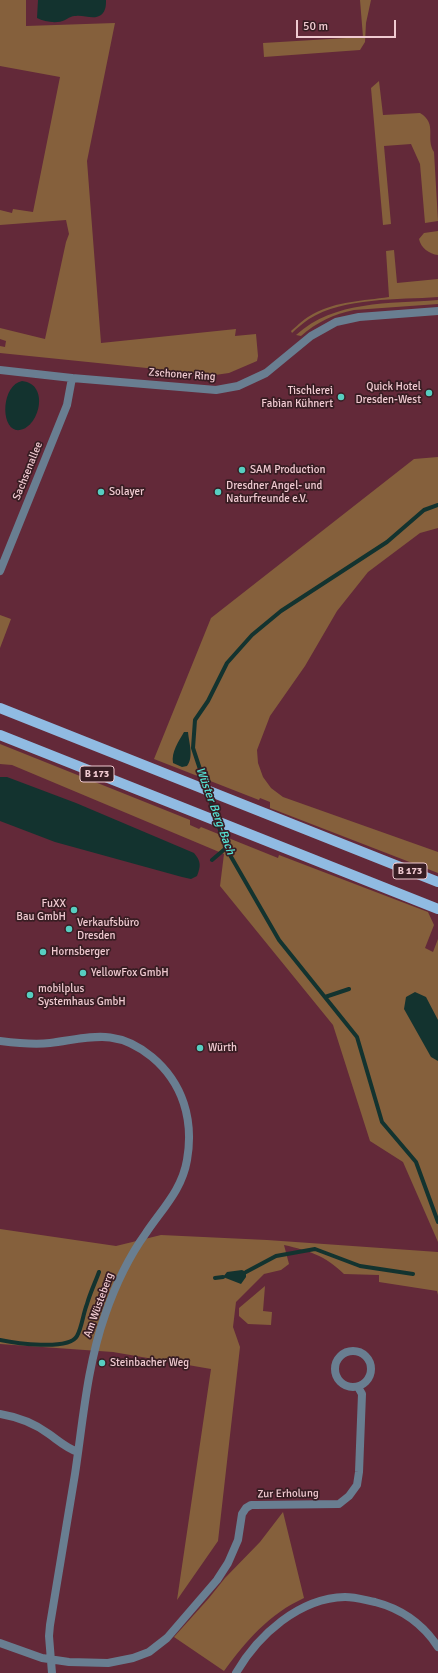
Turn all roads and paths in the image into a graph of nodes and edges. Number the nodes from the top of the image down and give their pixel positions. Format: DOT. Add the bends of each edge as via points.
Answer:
graph roads {
  1 [pos="438,311"];
  2 [pos="0,370"];
  3 [pos="72,378"];
  4 [pos="0,571"];
  5 [pos="0,708"];
  6 [pos="0,735"];
  7 [pos="438,882"];
  8 [pos="438,910"];
  9 [pos="0,1041"];
  10 [pos="358,1387"];
  11 [pos="0,1414"];
  12 [pos="78,1452"];
  13 [pos="0,1643"];
  14 [pos="438,1647"];
  15 [pos="50,1659"];
  16 [pos="52,1673"];
  17 [pos="236,1673"];
  1 -- 3 [label="street, Zschoner Ring" via="359,317 336,322 312,336 266,373 238,386 206,390"];
  2 -- 3 [label="street, Zschoner Ring"];
  3 -- 4 [label="street, Sachsenallee" via="67,405"];
  5 -- 7 [label="main road, B 173"];
  6 -- 8 [label="main road, B 173"];
  9 -- 12 [label="street, Am Wüsteberg" via="36,1044 101,1036 114,1037 134,1044 166,1071 184,1100 189,1123 187,1162 180,1183 129,1260 105,1314 95,1348"];
  10 -- 10 [label="street" via="368,1379 370,1361 366,1356 350,1351 342,1354 337,1360 335,1374 344,1385"];
  10 -- 15 [label="street, Zur Erholung" via="362,1394 357,1485 340,1504 251,1505 242,1514 238,1540 217,1580 167,1638 149,1652 108,1663"];
  11 -- 12 [label="street" via="31,1423"];
  12 -- 15 [label="street, Am Wüsteberg" via="50,1625"];
  13 -- 15 [label="street"];
  14 -- 17 [label="street" via="429,1634 406,1614 389,1606 344,1597 298,1610 278,1624 252,1648"];
  15 -- 16 [label="street, Am Wüsteberg"];
}
